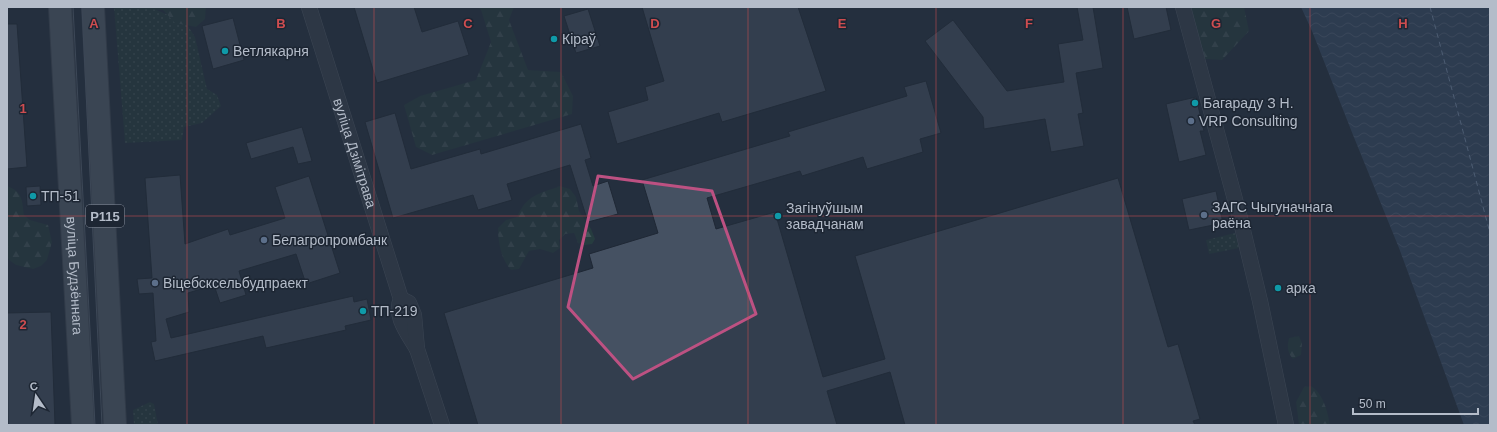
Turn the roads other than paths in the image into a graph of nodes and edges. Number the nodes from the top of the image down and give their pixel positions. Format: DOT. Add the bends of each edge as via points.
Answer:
graph roads {
  1 [pos="60,7"];
  2 [pos="93,7"];
  3 [pos="309,7"];
  4 [pos="1183,7"];
  5 [pos="402,299"];
  6 [pos="417,349"];
  7 [pos="83,425"];
  8 [pos="115,425"];
  9 [pos="442,425"];
  10 [pos="1286,425"];
  1 -- 7 [label="main road, вуліца Будзённага / Р115"];
  2 -- 8 [label="main road, Р115"];
  3 -- 5 [label="street, вуліца Дзімітрава"];
  4 -- 10 [label="street" via="1240,218"];
  5 -- 6 [label="street, вуліца Дзімітрава" via="409,303 414,315"];
  5 -- 6 [label="street, вуліца Дзімітрава" via="399,305 400,319"];
  6 -- 9 [label="street, вуліца Дзімітрава"];
}
